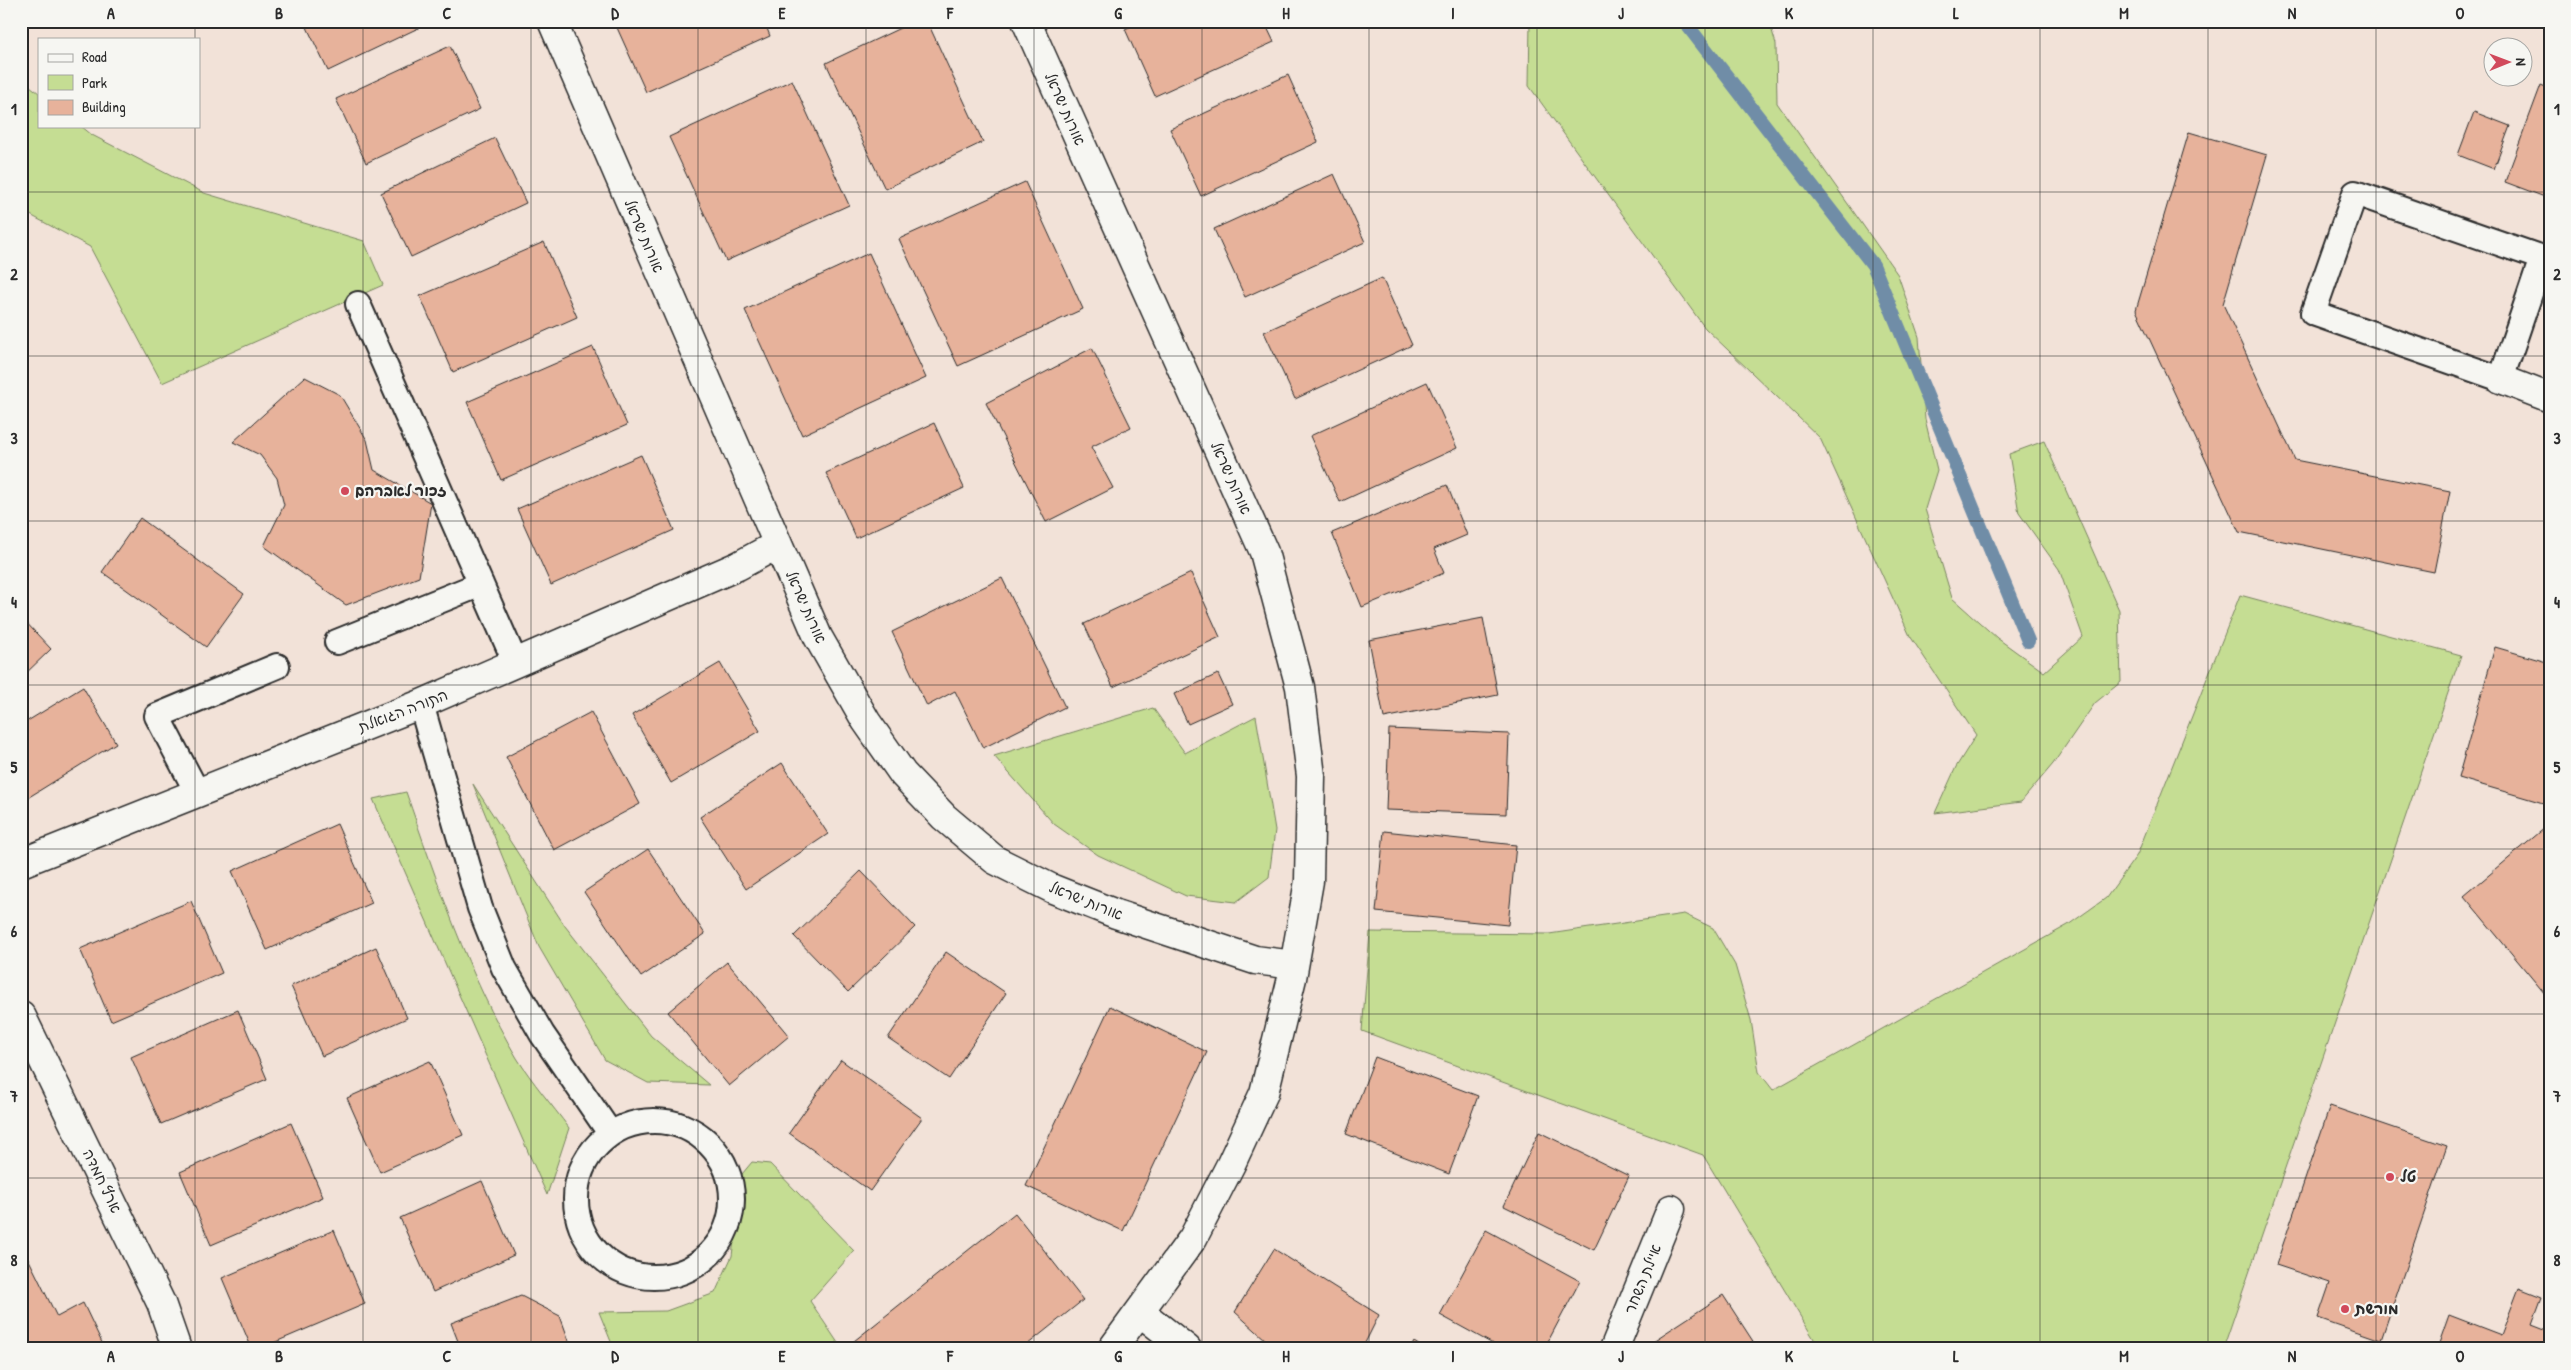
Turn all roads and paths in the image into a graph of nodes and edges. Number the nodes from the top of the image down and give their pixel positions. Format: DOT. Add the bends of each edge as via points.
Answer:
graph roads {
  1 [pos="552,21"];
  2 [pos="1026,21"];
  3 [pos="358,304"];
  4 [pos="2501,379"];
  5 [pos="2550,398"];
  6 [pos="778,544"];
  7 [pos="481,584"];
  8 [pos="337,642"];
  9 [pos="516,664"];
  10 [pos="277,666"];
  11 [pos="421,704"];
  12 [pos="197,792"];
  13 [pos="21,863"];
  14 [pos="1294,965"];
  15 [pos="21,1015"];
  16 [pos="610,1133"];
  17 [pos="1671,1209"];
  18 [pos="1140,1312"];
  19 [pos="177,1349"];
  20 [pos="1112,1349"];
  21 [pos="1187,1349"];
  22 [pos="1614,1349"];
  1 -- 6 [label="street, אורות ישראל"];
  2 -- 14 [label="street, אורות ישראל" via="1267,561 1300,686 1311,776 1310,881"];
  3 -- 7 [label="lane"];
  4 -- 4 [label="lane" via="2542,258 2355,192 2313,313"];
  4 -- 5 [label="street"];
  6 -- 9 [label="street, התורה הגואלת" via="738,566"];
  6 -- 14 [label="street, אורות ישראל" via="818,637 866,721 910,781 944,817 995,860 1116,914 1255,960"];
  7 -- 8 [label="lane"];
  7 -- 9 [label="lane"];
  9 -- 11 [label="street, התורה הגואלת"];
  10 -- 12 [label="lane" via="158,716"];
  11 -- 12 [label="street, התורה הגואלת"];
  11 -- 16 [label="lane" via="480,908 504,968 542,1034"];
  12 -- 13 [label="street, התורה הגואלת"];
  14 -- 18 [label="street, אורות ישראל" via="1264,1093 1193,1238"];
  15 -- 19 [label="street, ארץ חמדה" via="161,1303"];
  16 -- 16 [label="lane" via="591,1152 579,1177 577,1211 590,1243 608,1263 633,1274 669,1276 694,1266 715,1248 728,1224 732,1197 728,1173 715,1150 694,1131 669,1122 642,1121"];
  17 -- 22 [label="street, איילת השחר"];
  18 -- 20 [label="street, אורות ישראל"];
  18 -- 21 [label="street"];
}
